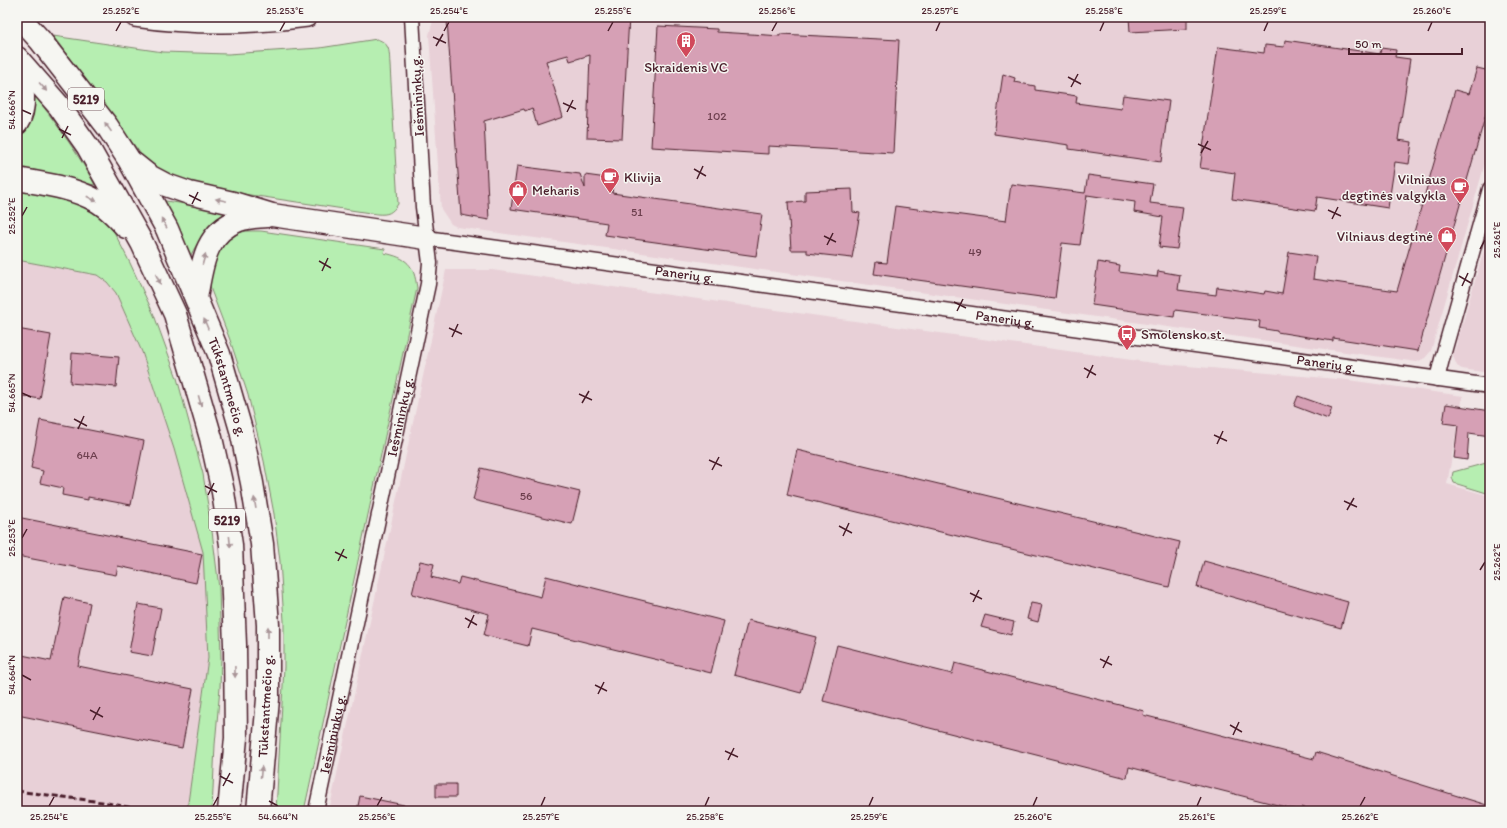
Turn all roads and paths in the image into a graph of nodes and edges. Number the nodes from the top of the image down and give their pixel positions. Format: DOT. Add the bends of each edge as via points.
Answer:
graph roads {
  1 [pos="19,17"];
  2 [pos="138,17"];
  3 [pos="412,17"];
  4 [pos="299,18"];
  5 [pos="17,58"];
  6 [pos="17,69"];
  7 [pos="17,123"];
  8 [pos="129,160"];
  9 [pos="17,179"];
  10 [pos="1490,189"];
  11 [pos="272,215"];
  12 [pos="426,238"];
  13 [pos="142,243"];
  14 [pos="196,298"];
  15 [pos="1437,379"];
  16 [pos="1490,386"];
  17 [pos="229,811"];
  18 [pos="258,811"];
  19 [pos="316,811"];
  8 -- 1 [label="highway, Tūkstantmečio g. / 5219, one-way" via="107,126"];
  2 -- 4 [label="main road" via="227,23"];
  3 -- 12 [label="street, Iešmininkų g."];
  5 -- 13 [label="highway, Tūkstantmečio g. / 5219, one-way" via="59,106 88,147"];
  6 -- 7 [label="highway" via="23,96"];
  11 -- 8 [label="highway, one-way" via="166,185 149,176"];
  14 -- 8 [label="highway, Tūkstantmečio g. / 5219, one-way" via="167,229"];
  9 -- 13 [label="highway, one-way" via="80,192 111,212"];
  10 -- 15 [label="street"];
  11 -- 12 [label="highway"];
  14 -- 11 [label="highway, one-way" via="206,250 214,237 225,227 240,220"];
  12 -- 15 [label="street, Panerių g."];
  12 -- 19 [label="street, Iešmininkų g." via="430,263 428,284"];
  13 -- 17 [label="highway, Tūkstantmečio g. / 5219, one-way" via="175,314 211,438 223,492 231,545 235,645 236,738"];
  18 -- 14 [label="highway, Tūkstantmečio g. / 5219, one-way" via="268,699 268,625 262,544 241,430 219,354"];
  15 -- 16 [label="street, Panerių g."];
}
